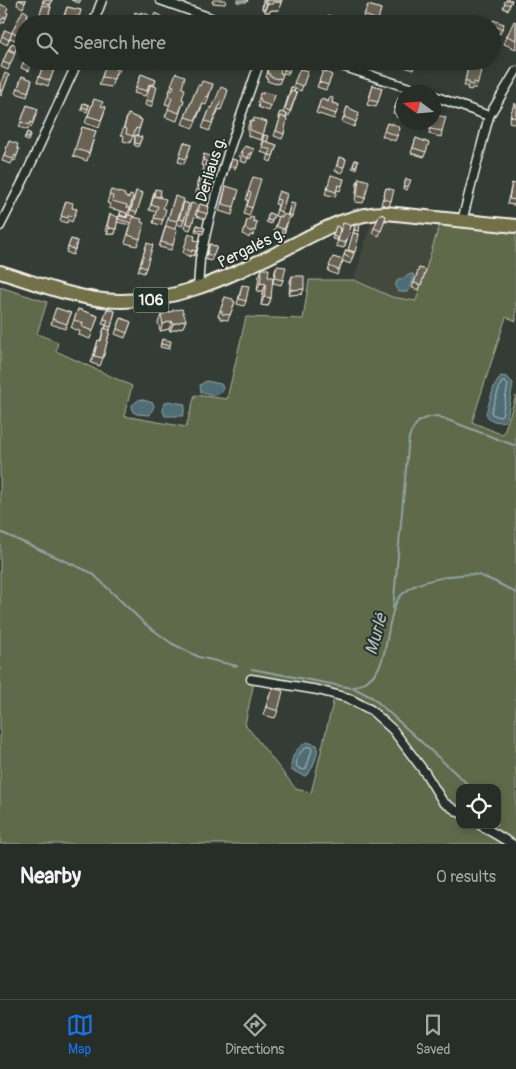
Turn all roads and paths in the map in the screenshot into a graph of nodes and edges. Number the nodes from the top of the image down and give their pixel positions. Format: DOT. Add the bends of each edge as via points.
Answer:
graph roads {
  1 [pos="102,0"];
  2 [pos="160,0"];
  3 [pos="96,15"];
  4 [pos="202,15"];
  5 [pos="74,70"];
  6 [pos="257,70"];
  7 [pos="354,70"];
  8 [pos="516,71"];
  9 [pos="400,85"];
  10 [pos="441,99"];
  11 [pos="489,116"];
  12 [pos="462,221"];
  13 [pos="0,226"];
  14 [pos="516,226"];
  15 [pos="0,272"];
  16 [pos="198,288"];
  17 [pos="251,678"];
  18 [pos="456,810"];
  19 [pos="487,829"];
  20 [pos="512,844"];
  1 -- 3 [label="street"];
  2 -- 4 [label="street"];
  5 -- 13 [label="street"];
  6 -- 16 [label="street, Derliaus g." via="209,220 200,259"];
  7 -- 9 [label="street"];
  8 -- 11 [label="street"];
  10 -- 11 [label="street"];
  11 -- 12 [label="street"];
  12 -- 14 [label="main road, Pergalės g. / 106"];
  12 -- 16 [label="main road, Pergalės g. / 106" via="386,213 349,218"];
  15 -- 16 [label="main road, Pergalės g. / 106" via="75,295 104,300 166,298"];
  17 -- 18 [label="street" via="348,698 371,710 392,730 443,802"];
  19 -- 20 [label="street"];
}
